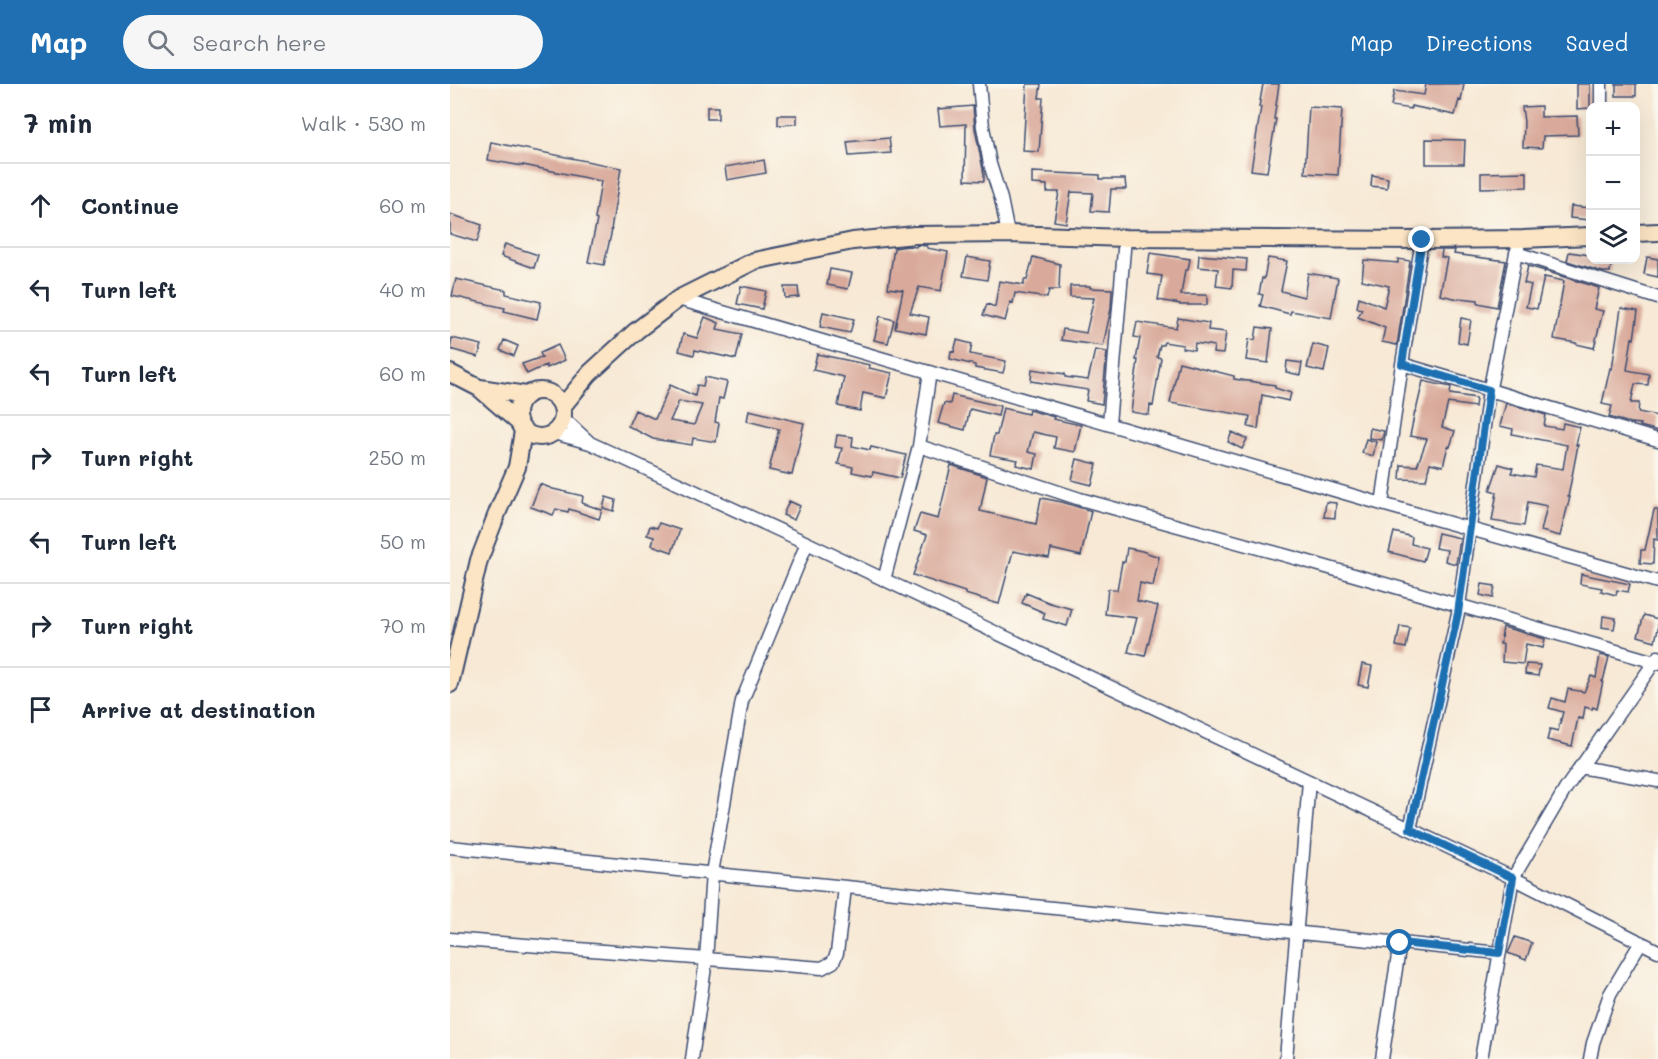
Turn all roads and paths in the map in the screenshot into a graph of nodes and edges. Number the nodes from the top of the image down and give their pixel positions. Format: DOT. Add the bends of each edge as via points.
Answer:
graph roads {
  1 [pos="979,84"];
  2 [pos="1601,84"];
  3 [pos="1601,102"];
  4 [pos="1658,232"];
  5 [pos="1640,233"];
  6 [pos="1008,234"];
  7 [pos="1586,237"];
  8 [pos="1125,238"];
  9 [pos="1422,240"];
  10 [pos="1520,246"];
  11 [pos="1658,298"];
  12 [pos="678,299"];
  13 [pos="1402,364"];
  14 [pos="930,372"];
  15 [pos="450,373"];
  16 [pos="590,373"];
  17 [pos="479,387"];
  18 [pos="1489,390"];
  19 [pos="547,392"];
  20 [pos="526,395"];
  21 [pos="563,412"];
  22 [pos="1109,424"];
  23 [pos="520,426"];
  24 [pos="549,435"];
  25 [pos="1658,440"];
  26 [pos="590,443"];
  27 [pos="919,446"];
  28 [pos="517,466"];
  29 [pos="1382,504"];
  30 [pos="1469,529"];
  31 [pos="807,543"];
  32 [pos="884,580"];
  33 [pos="1658,582"];
  34 [pos="1459,606"];
  35 [pos="1657,660"];
  36 [pos="450,684"];
  37 [pos="1580,767"];
  38 [pos="1309,781"];
  39 [pos="1658,781"];
  40 [pos="1410,829"];
  41 [pos="450,848"];
  42 [pos="712,873"];
  43 [pos="1513,878"];
  44 [pos="845,888"];
  45 [pos="1296,933"];
  46 [pos="450,939"];
  47 [pos="1641,942"];
  48 [pos="1400,943"];
  49 [pos="1658,951"];
  50 [pos="1499,953"];
  51 [pos="706,960"];
  52 [pos="692,1059"];
  53 [pos="1286,1059"];
  54 [pos="1382,1059"];
  55 [pos="1481,1059"];
  56 [pos="1590,1059"];
  1 -- 6 [label="street" via="990,164"];
  2 -- 3 [label="street"];
  4 -- 5 [label="main road"];
  6 -- 8 [label="main road"];
  6 -- 12 [label="main road" via="915,235 853,241 754,261"];
  7 -- 10 [label="main road"];
  8 -- 9 [label="main road"];
  8 -- 22 [label="street"];
  9 -- 10 [label="main road"];
  9 -- 13 [label="street"];
  10 -- 11 [label="street"];
  10 -- 18 [label="street"];
  12 -- 14 [label="street"];
  12 -- 16 [label="main road"];
  13 -- 18 [label="street"];
  13 -- 29 [label="street"];
  14 -- 22 [label="street"];
  14 -- 27 [label="street"];
  15 -- 17 [label="main road"];
  16 -- 19 [label="main road"];
  16 -- 21 [label="main road"];
  17 -- 20 [label="main road"];
  17 -- 23 [label="main road"];
  18 -- 25 [label="street"];
  18 -- 30 [label="street"];
  19 -- 20 [label="main road"];
  19 -- 21 [label="main road" via="559,400"];
  20 -- 23 [label="main road" via="517,407"];
  21 -- 24 [label="main road" via="561,424"];
  21 -- 26 [label="street"];
  22 -- 29 [label="street"];
  23 -- 24 [label="main road" via="533,437"];
  23 -- 28 [label="main road"];
  24 -- 26 [label="street"];
  24 -- 28 [label="main road"];
  26 -- 31 [label="street"];
  27 -- 32 [label="street"];
  27 -- 34 [label="street" via="1080,499"];
  28 -- 36 [label="main road" via="479,560"];
  29 -- 30 [label="street"];
  30 -- 33 [label="street"];
  30 -- 34 [label="street"];
  31 -- 32 [label="street"];
  31 -- 42 [label="street" via="742,701"];
  32 -- 38 [label="street"];
  34 -- 35 [label="street"];
  34 -- 40 [label="street"];
  35 -- 37 [label="street"];
  37 -- 39 [label="street"];
  37 -- 43 [label="street"];
  38 -- 40 [label="street"];
  38 -- 45 [label="street"];
  40 -- 43 [label="street"];
  41 -- 42 [label="street"];
  42 -- 44 [label="street"];
  42 -- 51 [label="street"];
  43 -- 47 [label="street"];
  43 -- 50 [label="street"];
  44 -- 45 [label="street"];
  44 -- 51 [label="street" via="834,962 822,968"];
  45 -- 48 [label="street"];
  45 -- 53 [label="street"];
  46 -- 51 [label="street"];
  47 -- 49 [label="street"];
  47 -- 56 [label="street" via="1611,994"];
  48 -- 50 [label="street"];
  48 -- 54 [label="street"];
  50 -- 55 [label="street"];
  51 -- 52 [label="street"];
}
